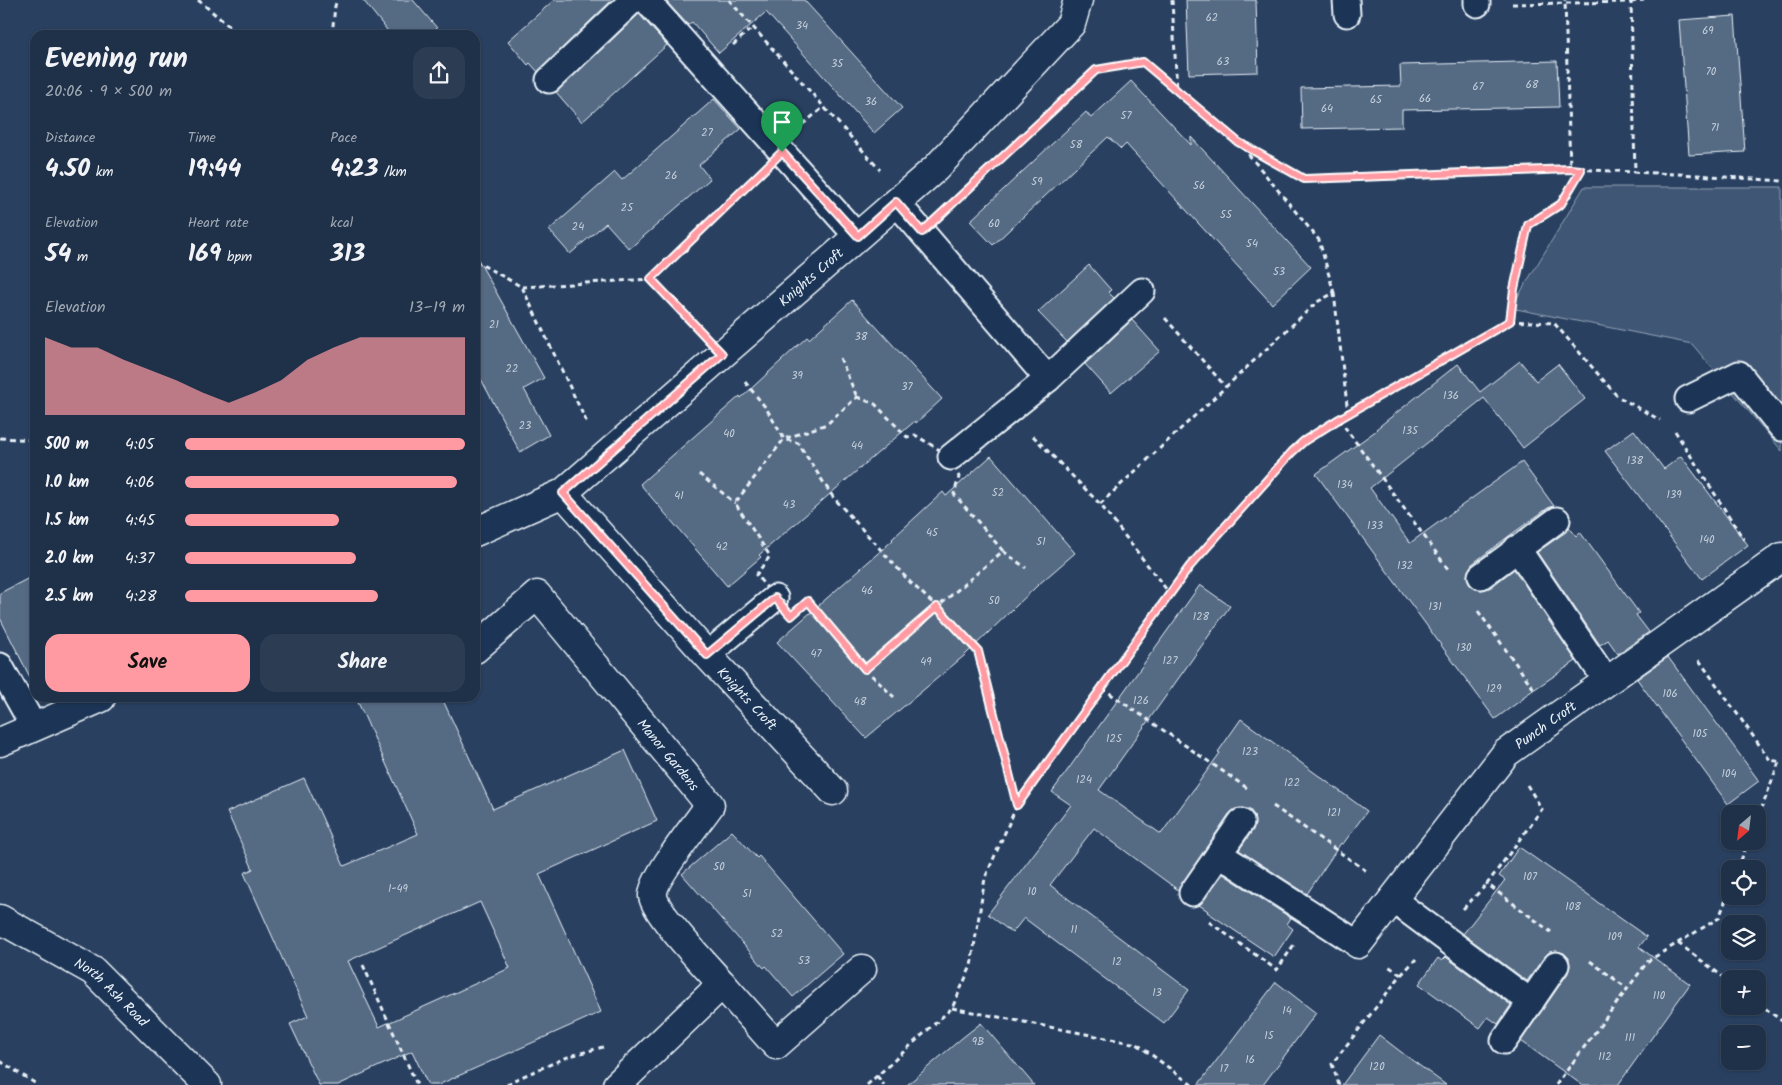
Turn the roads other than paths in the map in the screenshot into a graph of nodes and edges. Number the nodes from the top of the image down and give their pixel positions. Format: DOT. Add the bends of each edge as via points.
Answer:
graph roads {
  1 [pos="633,0"];
  2 [pos="646,0"];
  3 [pos="1078,0"];
  4 [pos="549,80"];
  5 [pos="900,199"];
  6 [pos="858,236"];
  7 [pos="1142,292"];
  8 [pos="1048,379"];
  9 [pos="1688,400"];
  10 [pos="1782,428"];
  11 [pos="951,457"];
  12 [pos="563,493"];
  13 [pos="1557,520"];
  14 [pos="480,530"];
  15 [pos="1517,548"];
  16 [pos="1772,564"];
  17 [pos="1481,576"];
  18 [pos="775,598"];
  19 [pos="480,645"];
  20 [pos="707,655"];
  21 [pos="0,666"];
  22 [pos="1606,680"];
  23 [pos="92,702"];
  24 [pos="34,727"];
  25 [pos="0,742"];
  26 [pos="833,791"];
  27 [pos="1241,822"];
  28 [pos="1219,854"];
  29 [pos="1192,892"];
  30 [pos="1392,899"];
  31 [pos="0,919"];
  32 [pos="1358,944"];
  33 [pos="1556,964"];
  34 [pos="862,969"];
  35 [pos="722,984"];
  36 [pos="1531,1002"];
  37 [pos="1504,1041"];
  38 [pos="207,1085"];
  39 [pos="617,1085"];
  1 -- 4 [label="lane"];
  2 -- 6 [label="lane"];
  3 -- 5 [label="street, Knights Croft" via="1071,24 936,168"];
  5 -- 6 [label="street, Knights Croft"];
  5 -- 8 [label="lane"];
  6 -- 12 [label="street, Knights Croft"];
  7 -- 8 [label="lane"];
  8 -- 11 [label="lane"];
  9 -- 10 [label="lane" via="1738,374"];
  12 -- 14 [label="street, Knights Croft"];
  12 -- 20 [label="street, Knights Croft"];
  13 -- 15 [label="lane"];
  15 -- 17 [label="lane"];
  15 -- 22 [label="lane"];
  16 -- 22 [label="street, Punch Croft"];
  18 -- 20 [label="lane"];
  19 -- 35 [label="street, Manor Gardens" via="537,595 710,806 657,881 652,896 659,912"];
  20 -- 26 [label="street, Knights Croft"];
  21 -- 24 [label="lane"];
  22 -- 30 [label="street, Punch Croft" via="1506,753"];
  23 -- 24 [label="street"];
  24 -- 25 [label="street"];
  27 -- 28 [label="lane"];
  28 -- 29 [label="lane"];
  28 -- 32 [label="lane"];
  30 -- 32 [label="street, Punch Croft"];
  30 -- 36 [label="lane"];
  31 -- 38 [label="street, North Ash Road" via="93,970"];
  33 -- 36 [label="lane"];
  34 -- 35 [label="street, Manor Gardens" via="776,1045"];
  35 -- 39 [label="street"];
  36 -- 37 [label="lane"];
}
